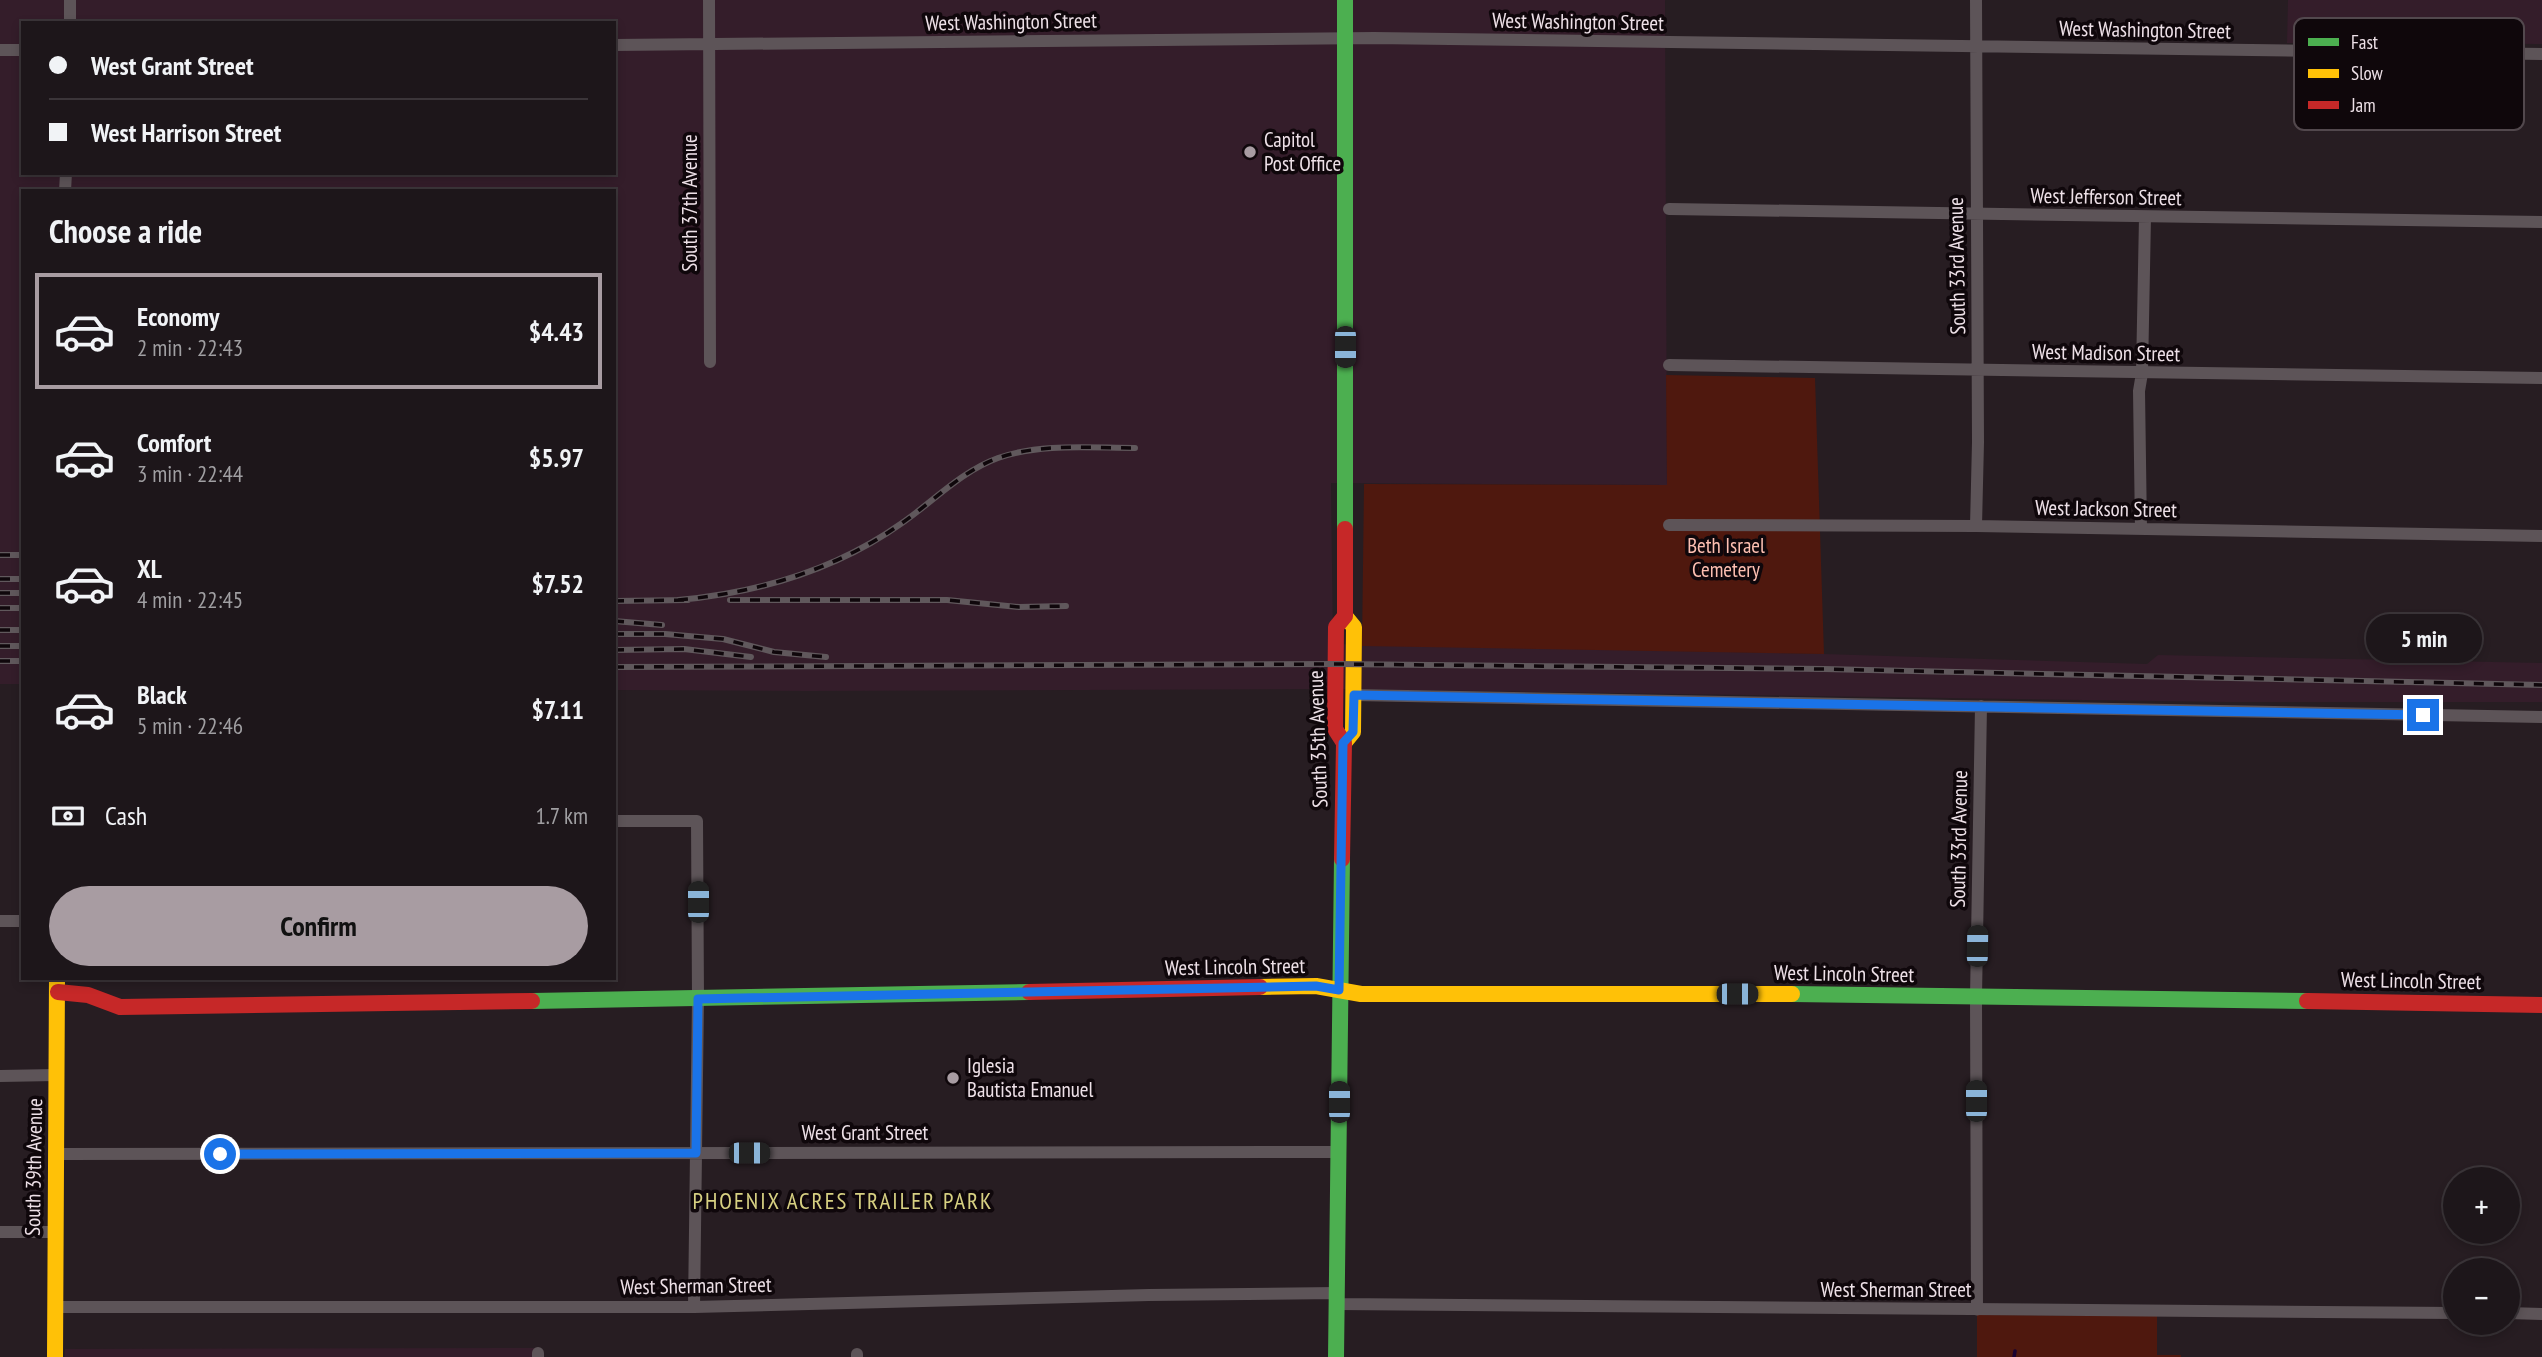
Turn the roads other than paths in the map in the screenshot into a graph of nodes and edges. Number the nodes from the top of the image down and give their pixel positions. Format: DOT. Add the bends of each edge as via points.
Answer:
graph roads {
  1 [pos="70,0"];
  2 [pos="709,0"];
  3 [pos="1345,0"];
  4 [pos="1976,0"];
  5 [pos="70,21"];
  6 [pos="1345,38"];
  7 [pos="709,44"];
  8 [pos="616,45"];
  9 [pos="1976,47"];
  10 [pos="0,50"];
  11 [pos="21,50"];
  12 [pos="2294,51"];
  13 [pos="2524,54"];
  14 [pos="2542,54"];
  15 [pos="1668,209"];
  16 [pos="1976,215"];
  17 [pos="2145,217"];
  18 [pos="2542,222"];
  19 [pos="710,362"];
  20 [pos="1669,365"];
  21 [pos="1978,370"];
  22 [pos="2142,373"];
  23 [pos="2542,378"];
  24 [pos="1669,525"];
  25 [pos="1976,526"];
  26 [pos="2141,529"];
  27 [pos="2542,536"];
  28 [pos="1345,616"];
  29 [pos="1354,695"];
  30 [pos="1981,706"];
  31 [pos="2542,717"];
  32 [pos="1343,743"];
  33 [pos="616,821"];
  34 [pos="21,920"];
  35 [pos="0,921"];
  36 [pos="57,985"];
  37 [pos="1339,990"];
  38 [pos="1976,997"];
  39 [pos="698,999"];
  40 [pos="2542,1005"];
  41 [pos="56,1075"];
  42 [pos="0,1076"];
  43 [pos="1339,1152"];
  44 [pos="696,1153"];
  45 [pos="55,1154"];
  46 [pos="0,1232"];
  47 [pos="54,1232"];
  48 [pos="1337,1298"];
  49 [pos="55,1307"];
  50 [pos="694,1307"];
  51 [pos="1977,1310"];
  52 [pos="2443,1313"];
  53 [pos="2520,1313"];
  54 [pos="2542,1314"];
  55 [pos="55,1357"];
  56 [pos="1336,1357"];
  1 -- 5 [label="street"];
  2 -- 7 [label="street, South 37th Avenue"];
  3 -- 6 [label="street, South 35th Avenue"];
  4 -- 9 [label="street, South 33rd Avenue"];
  6 -- 7 [label="street, West Washington Street"];
  6 -- 9 [label="street, West Washington Street"];
  6 -- 28 [label="street, South 35th Avenue"];
  7 -- 8 [label="street, West Washington Street"];
  7 -- 19 [label="street, South 37th Avenue"];
  9 -- 12 [label="street, West Washington Street"];
  9 -- 16 [label="street, South 33rd Avenue"];
  10 -- 11 [label="street"];
  13 -- 14 [label="street, West Washington Street"];
  15 -- 16 [label="street, West Jefferson Street"];
  16 -- 17 [label="street, West Jefferson Street"];
  16 -- 21 [label="street, South 33rd Avenue"];
  17 -- 18 [label="street, West Jefferson Street"];
  17 -- 22 [label="street"];
  20 -- 21 [label="street, West Madison Street"];
  21 -- 22 [label="street, West Madison Street"];
  21 -- 25 [label="street, South 33rd Avenue"];
  22 -- 23 [label="street, West Madison Street"];
  22 -- 26 [label="street"];
  24 -- 25 [label="street, West Jackson Street"];
  25 -- 26 [label="street, West Jackson Street"];
  26 -- 27 [label="street, West Jackson Street"];
  28 -- 29 [label="street" via="1354,627"];
  28 -- 32 [label="street, South 35th Avenue" via="1336,627 1335,729"];
  29 -- 30 [label="street"];
  29 -- 32 [label="street" via="1353,732"];
  30 -- 31 [label="street"];
  30 -- 38 [label="street, South 33rd Avenue"];
  32 -- 37 [label="street, South 35th Avenue"];
  33 -- 39 [label="street" via="697,821"];
  34 -- 35 [label="street"];
  36 -- 39 [label="street, West Lincoln Street" via="120,1007"];
  36 -- 41 [label="street, South 39th Avenue"];
  37 -- 38 [label="street, West Lincoln Street" via="1361,994"];
  37 -- 39 [label="street, West Lincoln Street" via="1316,986"];
  37 -- 43 [label="street, South 35th Avenue"];
  38 -- 40 [label="street, West Lincoln Street"];
  38 -- 51 [label="street, South 33rd Avenue"];
  39 -- 44 [label="street"];
  41 -- 42 [label="street"];
  41 -- 45 [label="street, South 39th Avenue"];
  43 -- 44 [label="street, West Grant Street"];
  43 -- 48 [label="street, South 35th Avenue"];
  44 -- 45 [label="street, West Grant Street"];
  44 -- 50 [label="street"];
  45 -- 47 [label="street, South 39th Avenue"];
  46 -- 47 [label="street"];
  47 -- 49 [label="street, South 39th Avenue"];
  48 -- 50 [label="street, West Sherman Street" via="1053,1297"];
  48 -- 51 [label="street, West Sherman Street"];
  48 -- 56 [label="street, South 35th Avenue"];
  49 -- 50 [label="street, West Sherman Street"];
  49 -- 55 [label="street, South 39th Avenue"];
  51 -- 52 [label="street, West Sherman Street"];
  53 -- 54 [label="street"];
}
